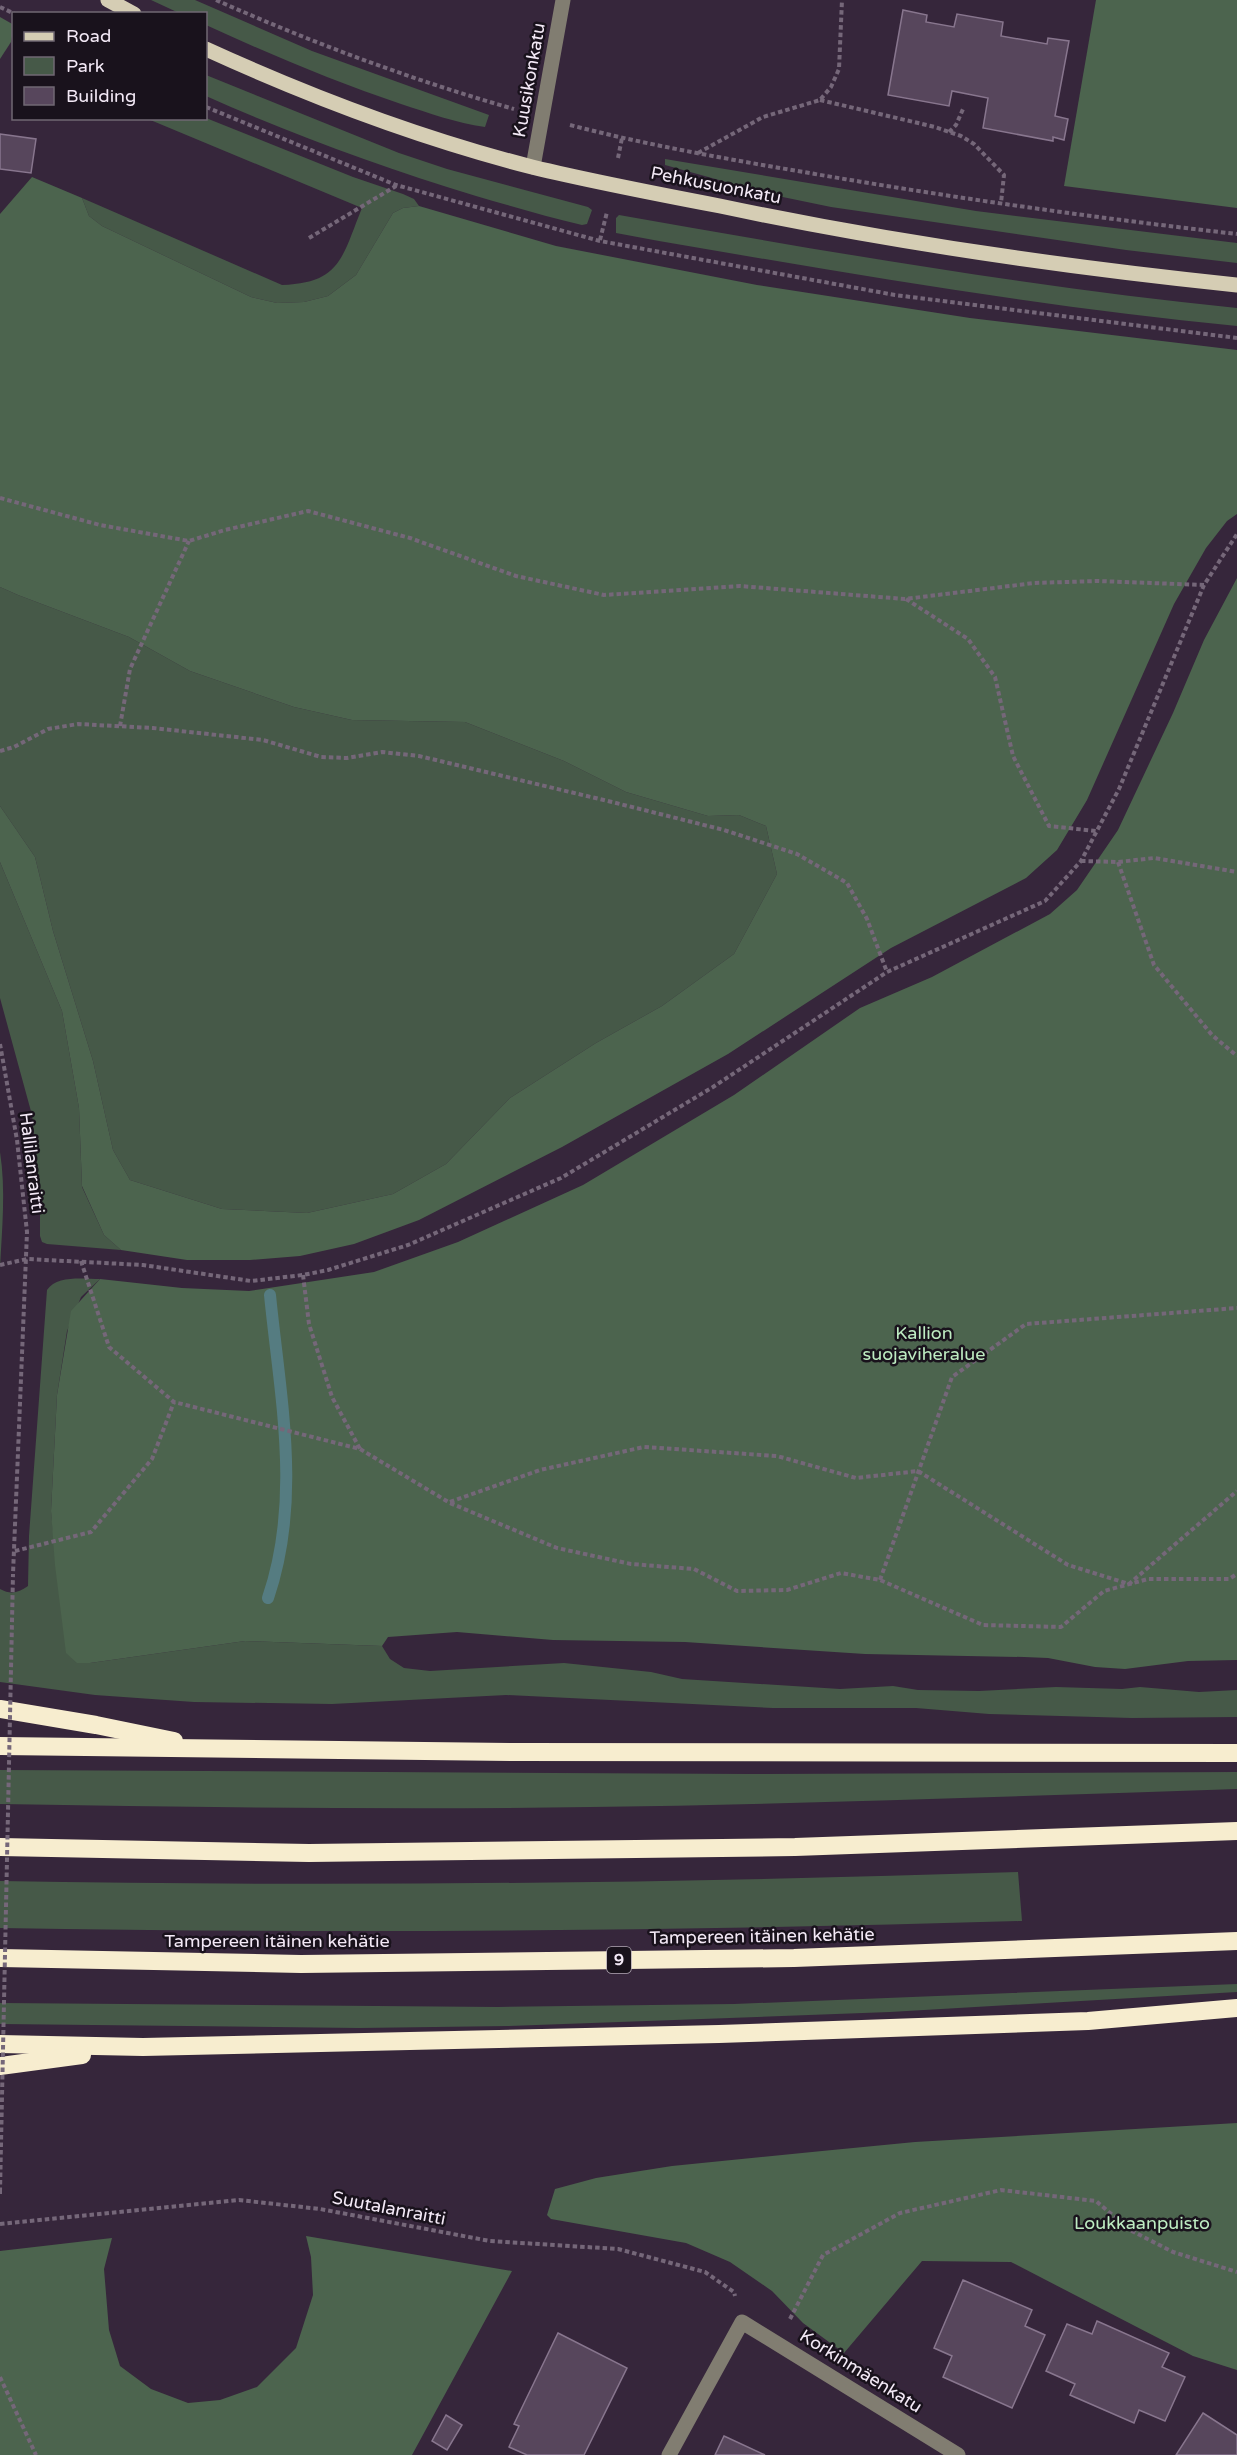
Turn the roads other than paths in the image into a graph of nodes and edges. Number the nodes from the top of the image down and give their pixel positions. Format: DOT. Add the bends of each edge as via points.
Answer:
graph roads {
  1 [pos="108,0"];
  2 [pos="563,0"];
  3 [pos="130,12"];
  4 [pos="207,49"];
  5 [pos="532,167"];
  6 [pos="1237,285"];
  7 [pos="0,1709"];
  8 [pos="0,1746"];
  9 [pos="220,1750"];
  10 [pos="1237,1753"];
  11 [pos="1237,1831"];
  12 [pos="0,1847"];
  13 [pos="1237,1941"];
  14 [pos="0,1958"];
  15 [pos="1237,2008"];
  16 [pos="0,2044"];
  17 [pos="143,2047"];
  18 [pos="0,2066"];
  19 [pos="669,2455"];
  20 [pos="958,2455"];
  1 -- 3 [label="main road"];
  2 -- 5 [label="street, Kuusikonkatu"];
  4 -- 5 [label="main road, Pehkusuonkatu" via="341,106"];
  5 -- 6 [label="main road, Pehkusuonkatu" via="915,242"];
  7 -- 9 [label="highway"];
  8 -- 9 [label="highway"];
  9 -- 10 [label="highway"];
  11 -- 12 [label="highway" via="795,1847 439,1852"];
  13 -- 14 [label="highway, Tampereen itäinen kehätie / 9" via="794,1958 301,1964"];
  15 -- 17 [label="highway" via="1088,2021"];
  16 -- 17 [label="highway"];
  17 -- 18 [label="highway"];
  19 -- 20 [label="street, Korkinmäenkatu" via="742,2322"];
}
